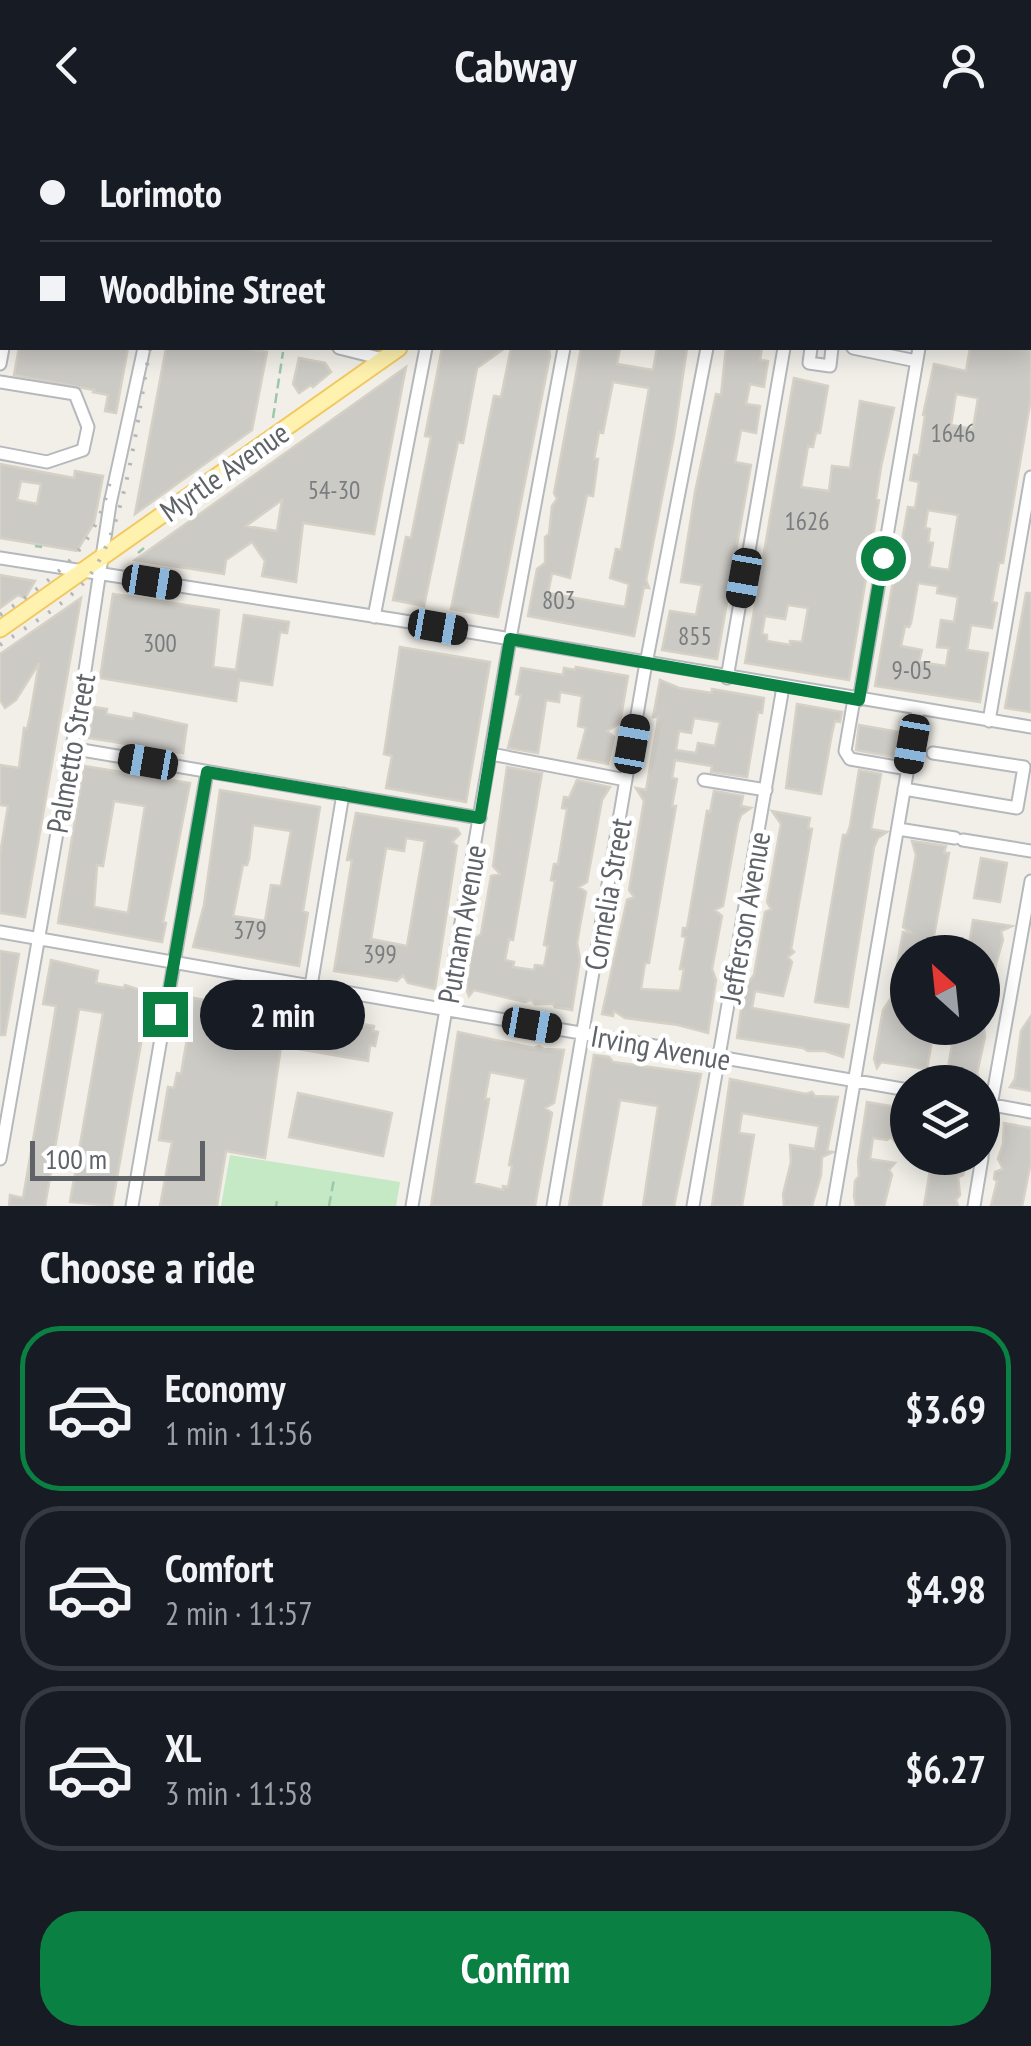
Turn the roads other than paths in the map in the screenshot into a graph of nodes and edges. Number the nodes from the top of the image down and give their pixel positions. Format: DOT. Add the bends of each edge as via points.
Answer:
graph roads {
  1 [pos="144,350"];
  2 [pos="347,350"];
  3 [pos="396,350"];
  4 [pos="426,350"];
  5 [pos="564,350"];
  6 [pos="707,350"];
  7 [pos="784,350"];
  8 [pos="811,350"];
  9 [pos="832,350"];
  10 [pos="874,350"];
  11 [pos="917,354"];
  12 [pos="383,359"];
  13 [pos="0,382"];
  14 [pos="0,453"];
  15 [pos="1031,477"];
  16 [pos="103,556"];
  17 [pos="0,558"];
  18 [pos="82,572"];
  19 [pos="100,575"];
  20 [pos="374,616"];
  21 [pos="0,629"];
  22 [pos="510,639"];
  23 [pos="646,662"];
  24 [pos="727,678"];
  25 [pos="783,687"];
  26 [pos="856,699"];
  27 [pos="918,709"];
  28 [pos="989,721"];
  29 [pos="1031,727"];
  30 [pos="70,748"];
  31 [pos="933,753"];
  32 [pos="490,754"];
  33 [pos="908,769"];
  34 [pos="207,772"];
  35 [pos="626,780"];
  36 [pos="704,780"];
  37 [pos="1026,786"];
  38 [pos="766,790"];
  39 [pos="904,790"];
  40 [pos="342,794"];
  41 [pos="480,818"];
  42 [pos="898,828"];
  43 [pos="1031,851"];
  44 [pos="1031,881"];
  45 [pos="0,932"];
  46 [pos="38,938"];
  47 [pos="174,962"];
  48 [pos="311,986"];
  49 [pos="446,1010"];
  50 [pos="583,1034"];
  51 [pos="719,1057"];
  52 [pos="995,1065"];
  53 [pos="855,1081"];
  54 [pos="890,1087"];
  55 [pos="1000,1106"];
  56 [pos="1031,1112"];
  57 [pos="0,1159"];
  58 [pos="979,1175"];
  59 [pos="132,1206"];
  60 [pos="412,1206"];
  61 [pos="553,1206"];
  62 [pos="693,1206"];
  63 [pos="833,1206"];
  64 [pos="974,1206"];
  1 -- 16 [label="street, Palmetto Street"];
  2 -- 12 [label="street"];
  3 -- 12 [label="main road, Myrtle Avenue"];
  4 -- 20 [label="street"];
  5 -- 22 [label="street, Putnam Avenue"];
  6 -- 23 [label="street, Cornelia Street"];
  7 -- 24 [label="street"];
  8 -- 9 [label="street" via="809,363 830,366"];
  10 -- 11 [label="street"];
  11 -- 26 [label="street"];
  12 -- 16 [label="main road, Myrtle Avenue"];
  13 -- 14 [label="street" via="75,394 88,426 83,450 47,462"];
  15 -- 28 [label="street"];
  16 -- 18 [label="main road, Myrtle Avenue"];
  16 -- 19 [label="street, Palmetto Street"];
  17 -- 18 [label="street"];
  18 -- 19 [label="street"];
  18 -- 21 [label="main road, Myrtle Avenue"];
  19 -- 20 [label="street"];
  19 -- 30 [label="street, Palmetto Street"];
  20 -- 22 [label="street"];
  22 -- 23 [label="street"];
  22 -- 32 [label="street, Putnam Avenue"];
  23 -- 24 [label="street"];
  23 -- 35 [label="street, Cornelia Street"];
  24 -- 25 [label="street"];
  25 -- 26 [label="street"];
  25 -- 38 [label="street, Jefferson Avenue"];
  26 -- 27 [label="street"];
  26 -- 33 [label="street" via="845,752 850,759"];
  27 -- 28 [label="street"];
  27 -- 33 [label="street"];
  28 -- 29 [label="street"];
  30 -- 34 [label="street"];
  30 -- 46 [label="street, Palmetto Street"];
  31 -- 37 [label="street" via="1024,767"];
  32 -- 35 [label="street"];
  32 -- 41 [label="street, Putnam Avenue"];
  33 -- 39 [label="street"];
  34 -- 40 [label="street"];
  34 -- 47 [label="street"];
  35 -- 50 [label="street, Cornelia Street"];
  36 -- 38 [label="street"];
  37 -- 39 [label="street" via="1017,808"];
  38 -- 51 [label="street, Jefferson Avenue"];
  39 -- 42 [label="street"];
  40 -- 41 [label="street"];
  40 -- 48 [label="street"];
  41 -- 49 [label="street, Putnam Avenue"];
  42 -- 43 [label="street"];
  42 -- 53 [label="street"];
  44 -- 52 [label="street"];
  45 -- 46 [label="street, Irving Avenue"];
  46 -- 47 [label="street, Irving Avenue"];
  46 -- 57 [label="street, Palmetto Street"];
  47 -- 48 [label="street, Irving Avenue"];
  47 -- 59 [label="street"];
  48 -- 49 [label="street, Irving Avenue"];
  49 -- 50 [label="street, Irving Avenue"];
  49 -- 60 [label="street, Putnam Avenue"];
  50 -- 51 [label="street, Irving Avenue"];
  50 -- 61 [label="street, Cornelia Street"];
  51 -- 53 [label="street, Irving Avenue"];
  51 -- 62 [label="street, Jefferson Avenue"];
  53 -- 54 [label="street, Irving Avenue"];
  53 -- 63 [label="street"];
  55 -- 56 [label="street"];
  58 -- 64 [label="street"];
}
